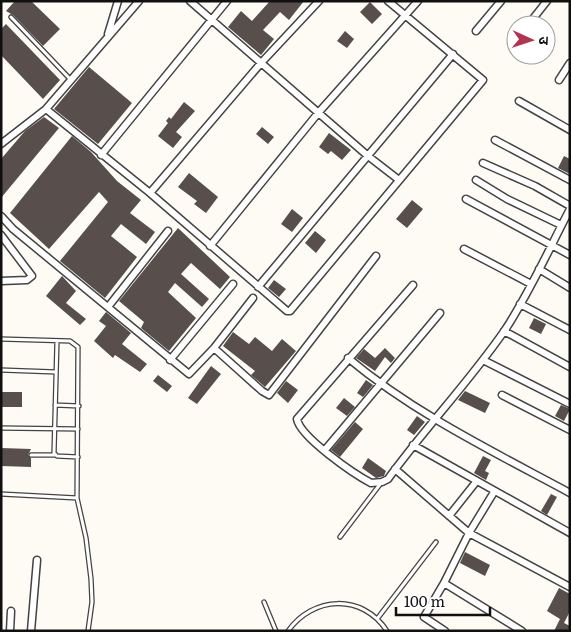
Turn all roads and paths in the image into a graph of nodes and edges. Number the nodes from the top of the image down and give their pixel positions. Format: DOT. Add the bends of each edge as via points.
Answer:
graph roads {
  1 [pos="118,1"];
  2 [pos="139,1"];
  3 [pos="190,1"];
  4 [pos="227,1"];
  5 [pos="319,1"];
  6 [pos="388,1"];
  7 [pos="418,1"];
  8 [pos="501,1"];
  9 [pos="547,1"];
  10 [pos="536,15"];
  11 [pos="11,17"];
  12 [pos="406,17"];
  13 [pos="212,21"];
  14 [pos="476,31"];
  15 [pos="108,35"];
  16 [pos="453,54"];
  17 [pos="261,63"];
  18 [pos="570,63"];
  19 [pos="559,80"];
  20 [pos="72,81"];
  21 [pos="519,101"];
  22 [pos="46,109"];
  23 [pos="319,112"];
  24 [pos="570,130"];
  25 [pos="495,140"];
  26 [pos="1,144"];
  27 [pos="101,155"];
  28 [pos="368,156"];
  29 [pos="483,163"];
  30 [pos="399,180"];
  31 [pos="476,180"];
  32 [pos="570,180"];
  33 [pos="150,193"];
  34 [pos="466,199"];
  35 [pos="570,208"];
  36 [pos="1,216"];
  37 [pos="561,225"];
  38 [pos="168,231"];
  39 [pos="1,235"];
  40 [pos="210,246"];
  41 [pos="552,246"];
  42 [pos="464,249"];
  43 [pos="570,255"];
  44 [pos="376,256"];
  45 [pos="539,269"];
  46 [pos="1,281"];
  47 [pos="232,284"];
  48 [pos="531,284"];
  49 [pos="413,285"];
  50 [pos="258,287"];
  51 [pos="570,288"];
  52 [pos="253,298"];
  53 [pos="520,304"];
  54 [pos="108,307"];
  55 [pos="440,313"];
  56 [pos="570,330"];
  57 [pos="504,331"];
  58 [pos="1,340"];
  59 [pos="57,341"];
  60 [pos="214,348"];
  61 [pos="348,358"];
  62 [pos="170,360"];
  63 [pos="483,360"];
  64 [pos="570,367"];
  65 [pos="1,370"];
  66 [pos="56,372"];
  67 [pos="380,385"];
  68 [pos="502,395"];
  69 [pos="570,404"];
  70 [pos="55,405"];
  71 [pos="79,406"];
  72 [pos="434,419"];
  73 [pos="1,428"];
  74 [pos="54,428"];
  75 [pos="78,429"];
  76 [pos="570,430"];
  77 [pos="413,445"];
  78 [pos="325,450"];
  79 [pos="31,455"];
  80 [pos="55,455"];
  81 [pos="78,457"];
  82 [pos="395,469"];
  83 [pos="382,482"];
  84 [pos="476,482"];
  85 [pos="494,492"];
  86 [pos="570,493"];
  87 [pos="1,494"];
  88 [pos="77,498"];
  89 [pos="449,516"];
  90 [pos="570,532"];
  91 [pos="469,533"];
  92 [pos="340,537"];
  93 [pos="436,542"];
  94 [pos="37,560"];
  95 [pos="444,583"];
  96 [pos="570,587"];
  97 [pos="264,602"];
  98 [pos="12,611"];
  99 [pos="377,619"];
  100 [pos="10,631"];
  101 [pos="31,631"];
  102 [pos="88,631"];
  103 [pos="276,631"];
  104 [pos="288,631"];
  105 [pos="386,631"];
  106 [pos="445,631"];
  107 [pos="522,631"];
  1 -- 15 [label="street"];
  2 -- 15 [label="street"];
  3 -- 13 [label="street"];
  4 -- 13 [label="street"];
  5 -- 17 [label="street"];
  6 -- 12 [label="street"];
  7 -- 12 [label="street"];
  8 -- 14 [label="street"];
  9 -- 10 [label="street"];
  11 -- 20 [label="lane"];
  12 -- 16 [label="street"];
  12 -- 23 [label="street"];
  13 -- 17 [label="street"];
  13 -- 27 [label="street"];
  15 -- 20 [label="street"];
  16 -- 28 [label="street"];
  16 -- 30 [label="street" via="483,80"];
  17 -- 23 [label="street"];
  17 -- 33 [label="street"];
  18 -- 19 [label="street"];
  20 -- 22 [label="street"];
  21 -- 24 [label="street"];
  22 -- 26 [label="street"];
  22 -- 27 [label="street"];
  23 -- 28 [label="street"];
  23 -- 40 [label="street"];
  25 -- 32 [label="street"];
  27 -- 33 [label="street"];
  28 -- 30 [label="street"];
  28 -- 50 [label="street"];
  29 -- 35 [label="street" via="536,186"];
  30 -- 50 [label="street" via="290,311 284,310"];
  31 -- 37 [label="street"];
  33 -- 40 [label="street"];
  34 -- 41 [label="street"];
  35 -- 37 [label="street"];
  36 -- 54 [label="street"];
  37 -- 41 [label="street"];
  38 -- 54 [label="street"];
  39 -- 46 [label="street" via="32,274 32,278 27,280"];
  40 -- 50 [label="street"];
  41 -- 43 [label="street"];
  41 -- 45 [label="street"];
  42 -- 48 [label="street"];
  44 -- 60 [label="street" via="269,394"];
  45 -- 48 [label="street"];
  45 -- 51 [label="street"];
  47 -- 62 [label="street"];
  48 -- 53 [label="street"];
  49 -- 61 [label="street"];
  52 -- 60 [label="street"];
  53 -- 56 [label="street"];
  53 -- 57 [label="street"];
  54 -- 62 [label="street"];
  55 -- 67 [label="street"];
  57 -- 63 [label="street"];
  57 -- 64 [label="street"];
  58 -- 59 [label="lane"];
  59 -- 66 [label="lane"];
  59 -- 71 [label="lane" via="70,341 78,347"];
  60 -- 62 [label="street" via="189,374"];
  61 -- 67 [label="street"];
  61 -- 78 [label="street" via="297,419"];
  63 -- 69 [label="street"];
  63 -- 72 [label="street"];
  65 -- 66 [label="lane"];
  66 -- 70 [label="lane"];
  67 -- 72 [label="street"];
  67 -- 78 [label="street"];
  68 -- 76 [label="street"];
  70 -- 71 [label="lane"];
  70 -- 74 [label="lane"];
  71 -- 75 [label="lane"];
  72 -- 77 [label="street"];
  72 -- 86 [label="street"];
  73 -- 74 [label="lane"];
  74 -- 75 [label="lane"];
  74 -- 80 [label="lane"];
  75 -- 81 [label="lane"];
  77 -- 82 [label="street"];
  77 -- 84 [label="street"];
  78 -- 83 [label="street" via="362,478 371,483"];
  79 -- 80 [label="lane"];
  80 -- 81 [label="lane"];
  81 -- 88 [label="lane"];
  82 -- 83 [label="street"];
  82 -- 89 [label="street"];
  83 -- 92 [label="lane"];
  84 -- 85 [label="street"];
  84 -- 89 [label="street"];
  85 -- 90 [label="street"];
  85 -- 91 [label="street"];
  87 -- 88 [label="lane"];
  88 -- 102 [label="lane" via="91,579"];
  89 -- 91 [label="street"];
  91 -- 95 [label="street"];
  91 -- 96 [label="street"];
  93 -- 99 [label="lane"];
  94 -- 101 [label="street"];
  95 -- 106 [label="street" via="424,617"];
  95 -- 107 [label="street"];
  97 -- 103 [label="lane"];
  98 -- 100 [label="street"];
  99 -- 104 [label="lane" via="355,606 329,603 305,613"];
  99 -- 105 [label="lane"];
}
